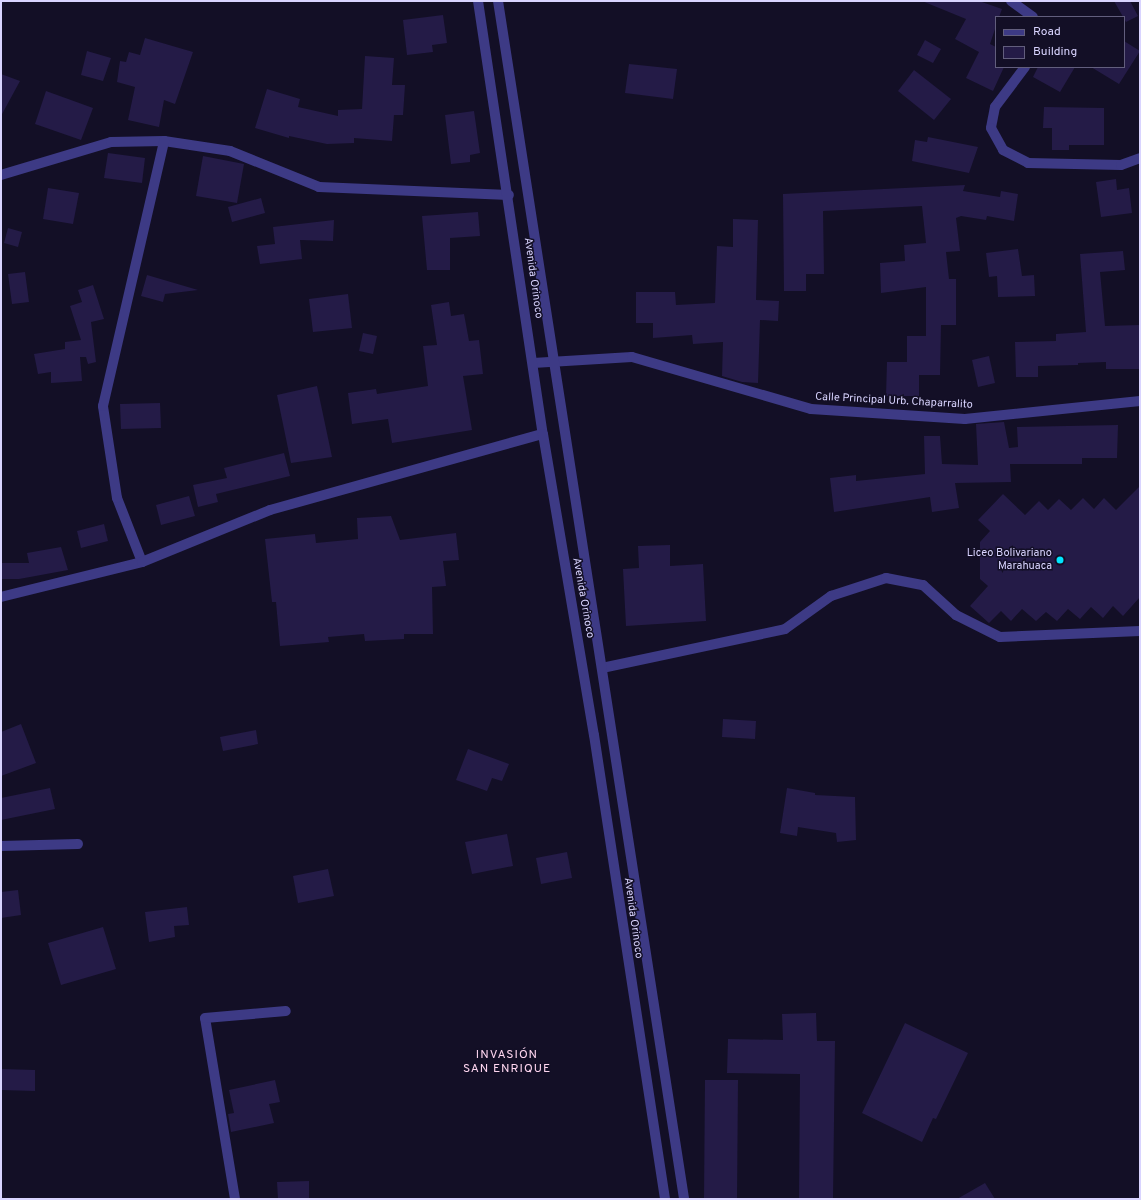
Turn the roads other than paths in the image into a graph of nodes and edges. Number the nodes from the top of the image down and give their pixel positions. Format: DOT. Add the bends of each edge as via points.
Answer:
graph roads {
  1 [pos="478,1"];
  2 [pos="498,1"];
  3 [pos="1011,1"];
  4 [pos="1032,16"];
  5 [pos="1024,68"];
  6 [pos="164,141"];
  7 [pos="1140,158"];
  8 [pos="1,175"];
  9 [pos="509,196"];
  10 [pos="554,360"];
  11 [pos="533,363"];
  12 [pos="1140,401"];
  13 [pos="543,434"];
  14 [pos="142,562"];
  15 [pos="1,597"];
  16 [pos="1140,631"];
  17 [pos="602,668"];
  18 [pos="78,844"];
  19 [pos="1,846"];
  20 [pos="286,1011"];
  21 [pos="235,1199"];
  22 [pos="665,1199"];
  23 [pos="684,1199"];
  1 -- 9 [label="street, Avenida Orinoco"];
  2 -- 10 [label="street, Avenida Orinoco"];
  3 -- 4 [label="street"];
  5 -- 7 [label="street" via="995,107 991,128 1003,150 1028,162 1121,164"];
  6 -- 8 [label="street" via="111,142"];
  6 -- 9 [label="street" via="230,151 319,187"];
  6 -- 14 [label="street" via="103,406 117,498"];
  9 -- 11 [label="street, Avenida Orinoco"];
  10 -- 11 [label="street, Calle Principal Urb. Chaparralito"];
  10 -- 12 [label="street, Calle Principal Urb. Chaparralito" via="632,357 811,409 965,419"];
  10 -- 17 [label="street, Avenida Orinoco"];
  11 -- 13 [label="street, Avenida Orinoco"];
  13 -- 14 [label="street" via="270,510"];
  13 -- 22 [label="street, Avenida Orinoco" via="594,735"];
  14 -- 15 [label="street"];
  16 -- 17 [label="street" via="1000,637 956,615 923,585 886,578 831,596 785,629"];
  17 -- 23 [label="street, Avenida Orinoco"];
  18 -- 19 [label="street"];
  20 -- 21 [label="street" via="205,1018"];
}
